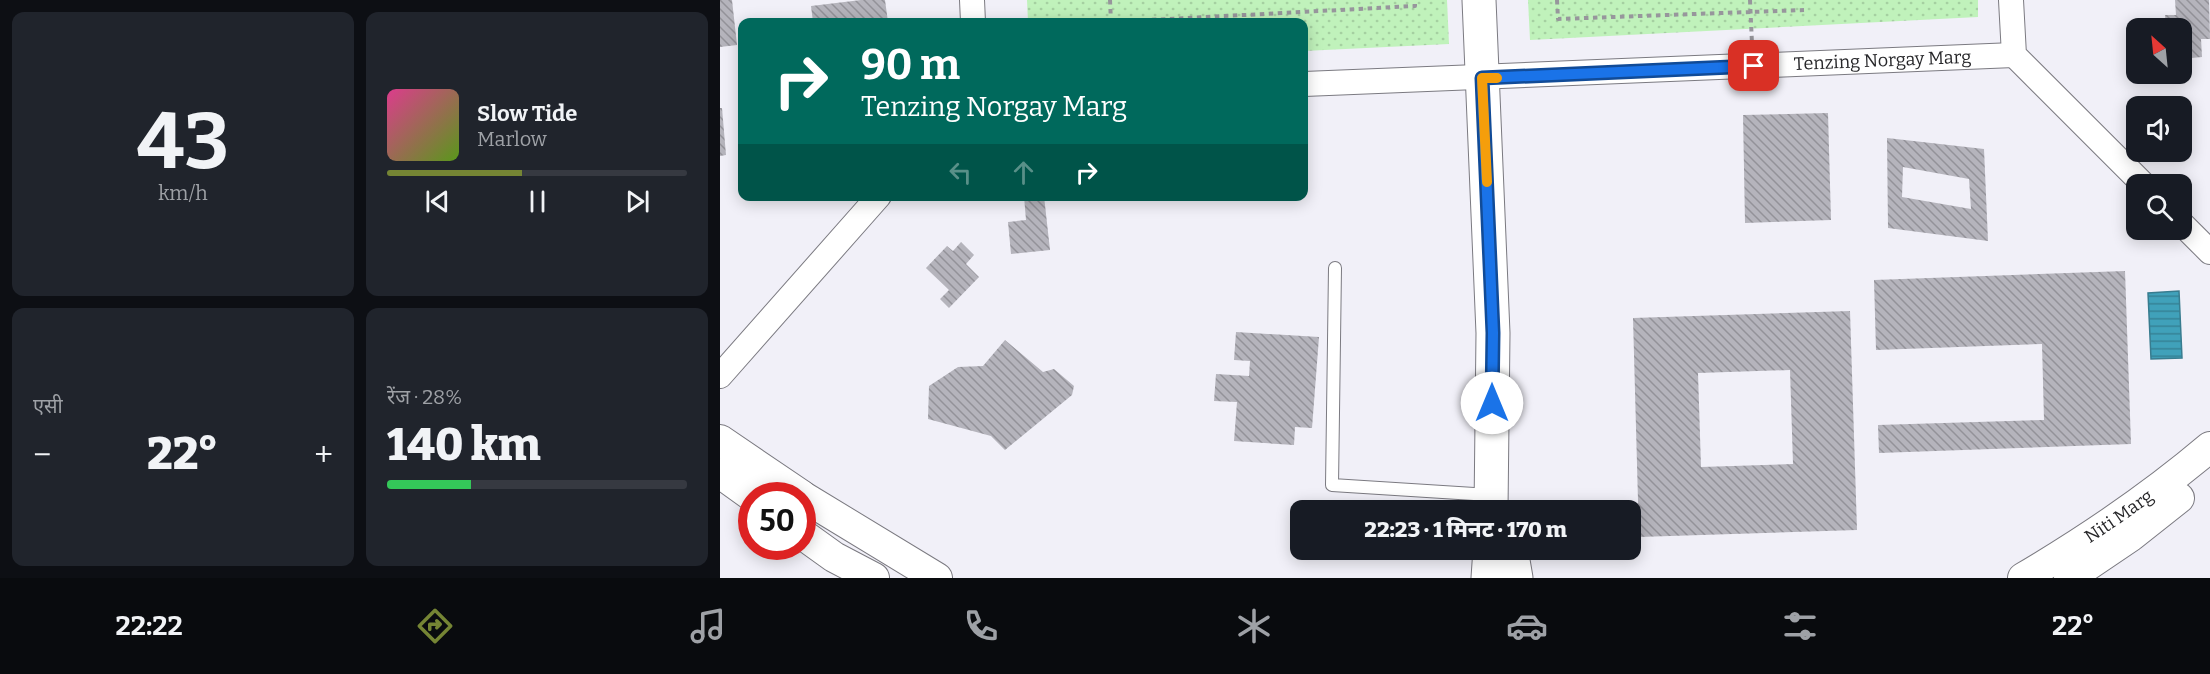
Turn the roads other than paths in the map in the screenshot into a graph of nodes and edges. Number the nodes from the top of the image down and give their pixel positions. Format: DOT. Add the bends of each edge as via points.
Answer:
graph roads {
  1 [pos="972,0"];
  2 [pos="1479,0"];
  3 [pos="1495,0"];
  4 [pos="2011,0"];
  5 [pos="973,18"];
  6 [pos="2014,55"];
  7 [pos="1490,78"];
  8 [pos="1308,84"];
  9 [pos="2133,174"];
  10 [pos="875,201"];
  11 [pos="2192,234"];
  12 [pos="2210,252"];
  13 [pos="1335,268"];
  14 [pos="720,376"];
  15 [pos="720,440"];
  16 [pos="2210,447"];
  17 [pos="720,473"];
  18 [pos="2210,474"];
  19 [pos="782,482"];
  20 [pos="738,486"];
  21 [pos="1456,500"];
  22 [pos="1497,500"];
  23 [pos="816,505"];
  24 [pos="816,544"];
  25 [pos="1489,560"];
  26 [pos="1513,560"];
  27 [pos="874,578"];
  28 [pos="937,578"];
  29 [pos="1488,578"];
  30 [pos="1516,578"];
  31 [pos="2023,578"];
  32 [pos="2069,578"];
  1 -- 5 [label="street"];
  2 -- 7 [label="main road"];
  3 -- 7 [label="main road"];
  4 -- 6 [label="street"];
  6 -- 7 [label="street, Tenzing Norgay Marg"];
  6 -- 9 [label="street"];
  7 -- 8 [label="street, Tenzing Norgay Marg"];
  7 -- 22 [label="main road"];
  10 -- 14 [label="street"];
  11 -- 12 [label="street"];
  13 -- 21 [label="lane" via="1332,485"];
  15 -- 19 [label="street"];
  16 -- 31 [label="street, Niti Marg" via="2095,535"];
  17 -- 20 [label="street"];
  18 -- 32 [label="street, Niti Marg" via="2132,536"];
  23 -- 28 [label="street"];
  24 -- 27 [label="street"];
  25 -- 29 [label="main road"];
  26 -- 30 [label="main road"];
}
